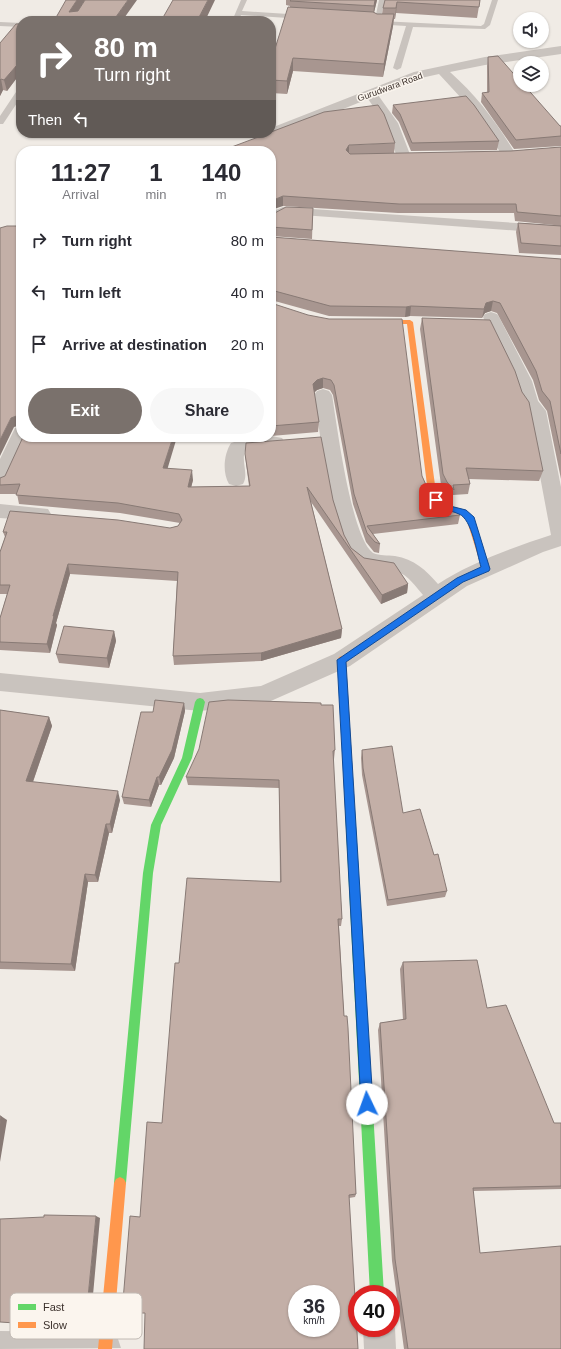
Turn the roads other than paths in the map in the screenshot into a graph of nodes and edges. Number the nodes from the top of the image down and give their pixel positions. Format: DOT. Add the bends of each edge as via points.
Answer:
graph roads {
  1 [pos="244,0"];
  2 [pos="382,0"];
  3 [pos="495,0"];
  4 [pos="238,13"];
  5 [pos="236,16"];
  6 [pos="307,18"];
  7 [pos="368,22"];
  8 [pos="376,22"];
  9 [pos="0,24"];
  10 [pos="16,25"];
  11 [pos="410,25"];
  12 [pos="561,50"];
  13 [pos="397,68"];
  14 [pos="441,70"];
  15 [pos="370,94"];
  16 [pos="14,100"];
  17 [pos="0,122"];
  18 [pos="276,131"];
  19 [pos="524,154"];
  20 [pos="494,155"];
  21 [pos="508,155"];
  22 [pos="404,157"];
  23 [pos="419,157"];
  24 [pos="390,158"];
  25 [pos="276,215"];
  26 [pos="561,230"];
  27 [pos="366,322"];
  28 [pos="483,322"];
  29 [pos="323,395"];
  30 [pos="16,433"];
  31 [pos="0,434"];
  32 [pos="293,440"];
  33 [pos="276,441"];
  34 [pos="16,442"];
  35 [pos="270,442"];
  36 [pos="236,479"];
  37 [pos="0,480"];
  38 [pos="0,511"];
  39 [pos="56,516"];
  40 [pos="561,538"];
  41 [pos="486,569"];
  42 [pos="436,596"];
  43 [pos="342,660"];
  44 [pos="0,682"];
  45 [pos="200,702"];
  46 [pos="377,1285"];
  47 [pos="110,1293"];
  48 [pos="379,1337"];
  49 [pos="0,1347"];
  50 [pos="105,1348"];
  51 [pos="380,1349"];
  1 -- 4 [label="lane"];
  2 -- 8 [label="lane"];
  3 -- 11 [label="lane" via="487,24 483,28"];
  4 -- 5 [label="lane"];
  4 -- 6 [label="lane"];
  7 -- 8 [label="lane"];
  8 -- 11 [label="lane"];
  9 -- 10 [label="lane"];
  11 -- 13 [label="lane"];
  12 -- 14 [label="street, Gurudwara Road"];
  14 -- 15 [label="street, Gurudwara Road" via="418,75"];
  14 -- 21 [label="street" via="481,111 496,131"];
  15 -- 18 [label="street, Gurudwara Road"];
  15 -- 22 [label="street" via="388,116"];
  16 -- 17 [label="lane"];
  19 -- 21 [label="street"];
  20 -- 21 [label="street"];
  22 -- 23 [label="street"];
  22 -- 24 [label="street"];
  25 -- 26 [label="street" via="283,212 302,211"];
  27 -- 41 [label="street" via="418,323 431,485 436,500 444,507 463,512 471,520"];
  28 -- 40 [label="street" via="522,381 530,402 538,412 541,440"];
  29 -- 42 [label="street" via="324,438 356,547 361,555 371,561 408,568"];
  30 -- 31 [label="street"];
  32 -- 33 [label="street"];
  34 -- 37 [label="street"];
  35 -- 36 [label="street" via="237,447 234,455"];
  38 -- 39 [label="street"];
  40 -- 41 [label="street"];
  41 -- 42 [label="street" via="460,580"];
  42 -- 43 [label="street"];
  43 -- 45 [label="street" via="264,695"];
  43 -- 46 [label="street"];
  44 -- 45 [label="street"];
  45 -- 47 [label="street" via="187,758 156,825 148,873"];
  48 -- 51 [label="street"];
  49 -- 50 [label="street"];
}
